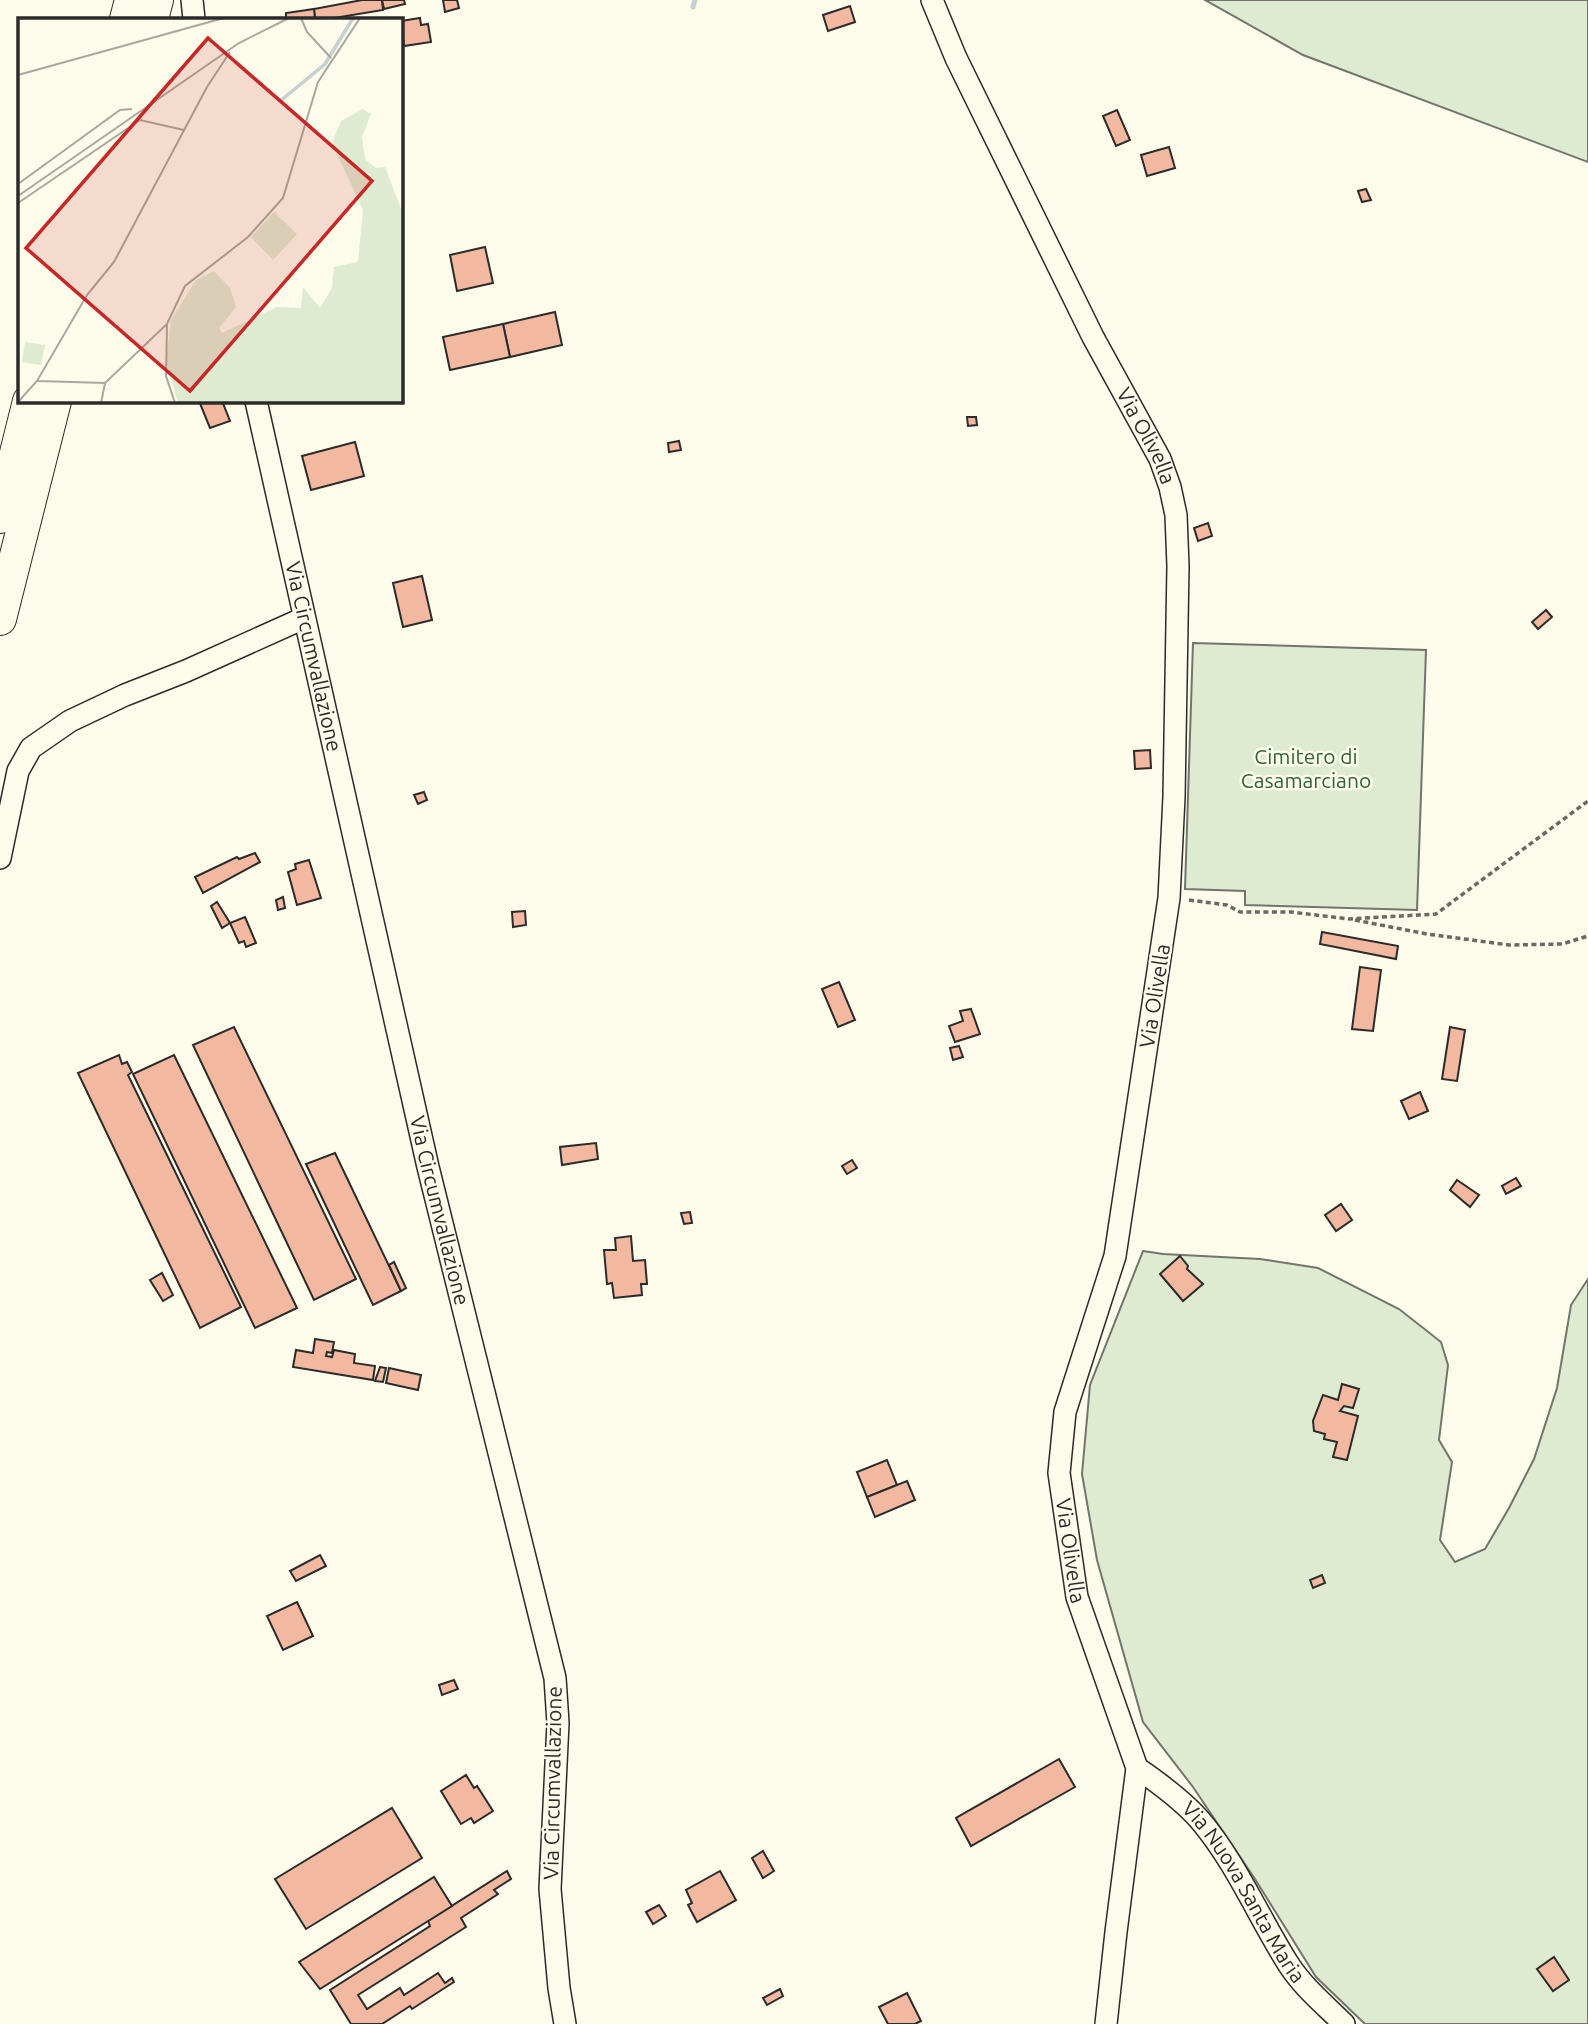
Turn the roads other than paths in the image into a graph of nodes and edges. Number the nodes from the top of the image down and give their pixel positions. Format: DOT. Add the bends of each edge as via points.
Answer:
graph roads {
  1 [pos="131,0"];
  2 [pos="157,0"];
  3 [pos="192,0"];
  4 [pos="932,0"];
  5 [pos="126,18"];
  6 [pos="152,18"];
  7 [pos="194,18"];
  8 [pos="29,402"];
  9 [pos="55,402"];
  10 [pos="256,402"];
  11 [pos="0,517"];
  12 [pos="304,618"];
  13 [pos="0,619"];
  14 [pos="9,768"];
  15 [pos="0,859"];
  16 [pos="1138,1768"];
  17 [pos="565,2024"];
  18 [pos="1106,2024"];
  19 [pos="1344,2024"];
  1 -- 5 [label="highway"];
  2 -- 6 [label="highway"];
  3 -- 7 [label="street"];
  4 -- 16 [label="street, Via Olivella" via="1093,337 1160,459 1176,515 1175,783 1169,898 1115,1256 1065,1412 1059,1473 1077,1597"];
  8 -- 11 [label="highway"];
  9 -- 13 [label="highway"];
  10 -- 12 [label="street, Via Circumvallazione"];
  12 -- 14 [label="street" via="70,721"];
  12 -- 17 [label="street, Via Circumvallazione" via="428,1167 555,1678 558,1724 551,1889"];
  14 -- 15 [label="street"];
  16 -- 18 [label="street, Via Olivella"];
  16 -- 19 [label="street, Via Nuova Santa Maria" via="1199,1819 1290,1966"];
}
